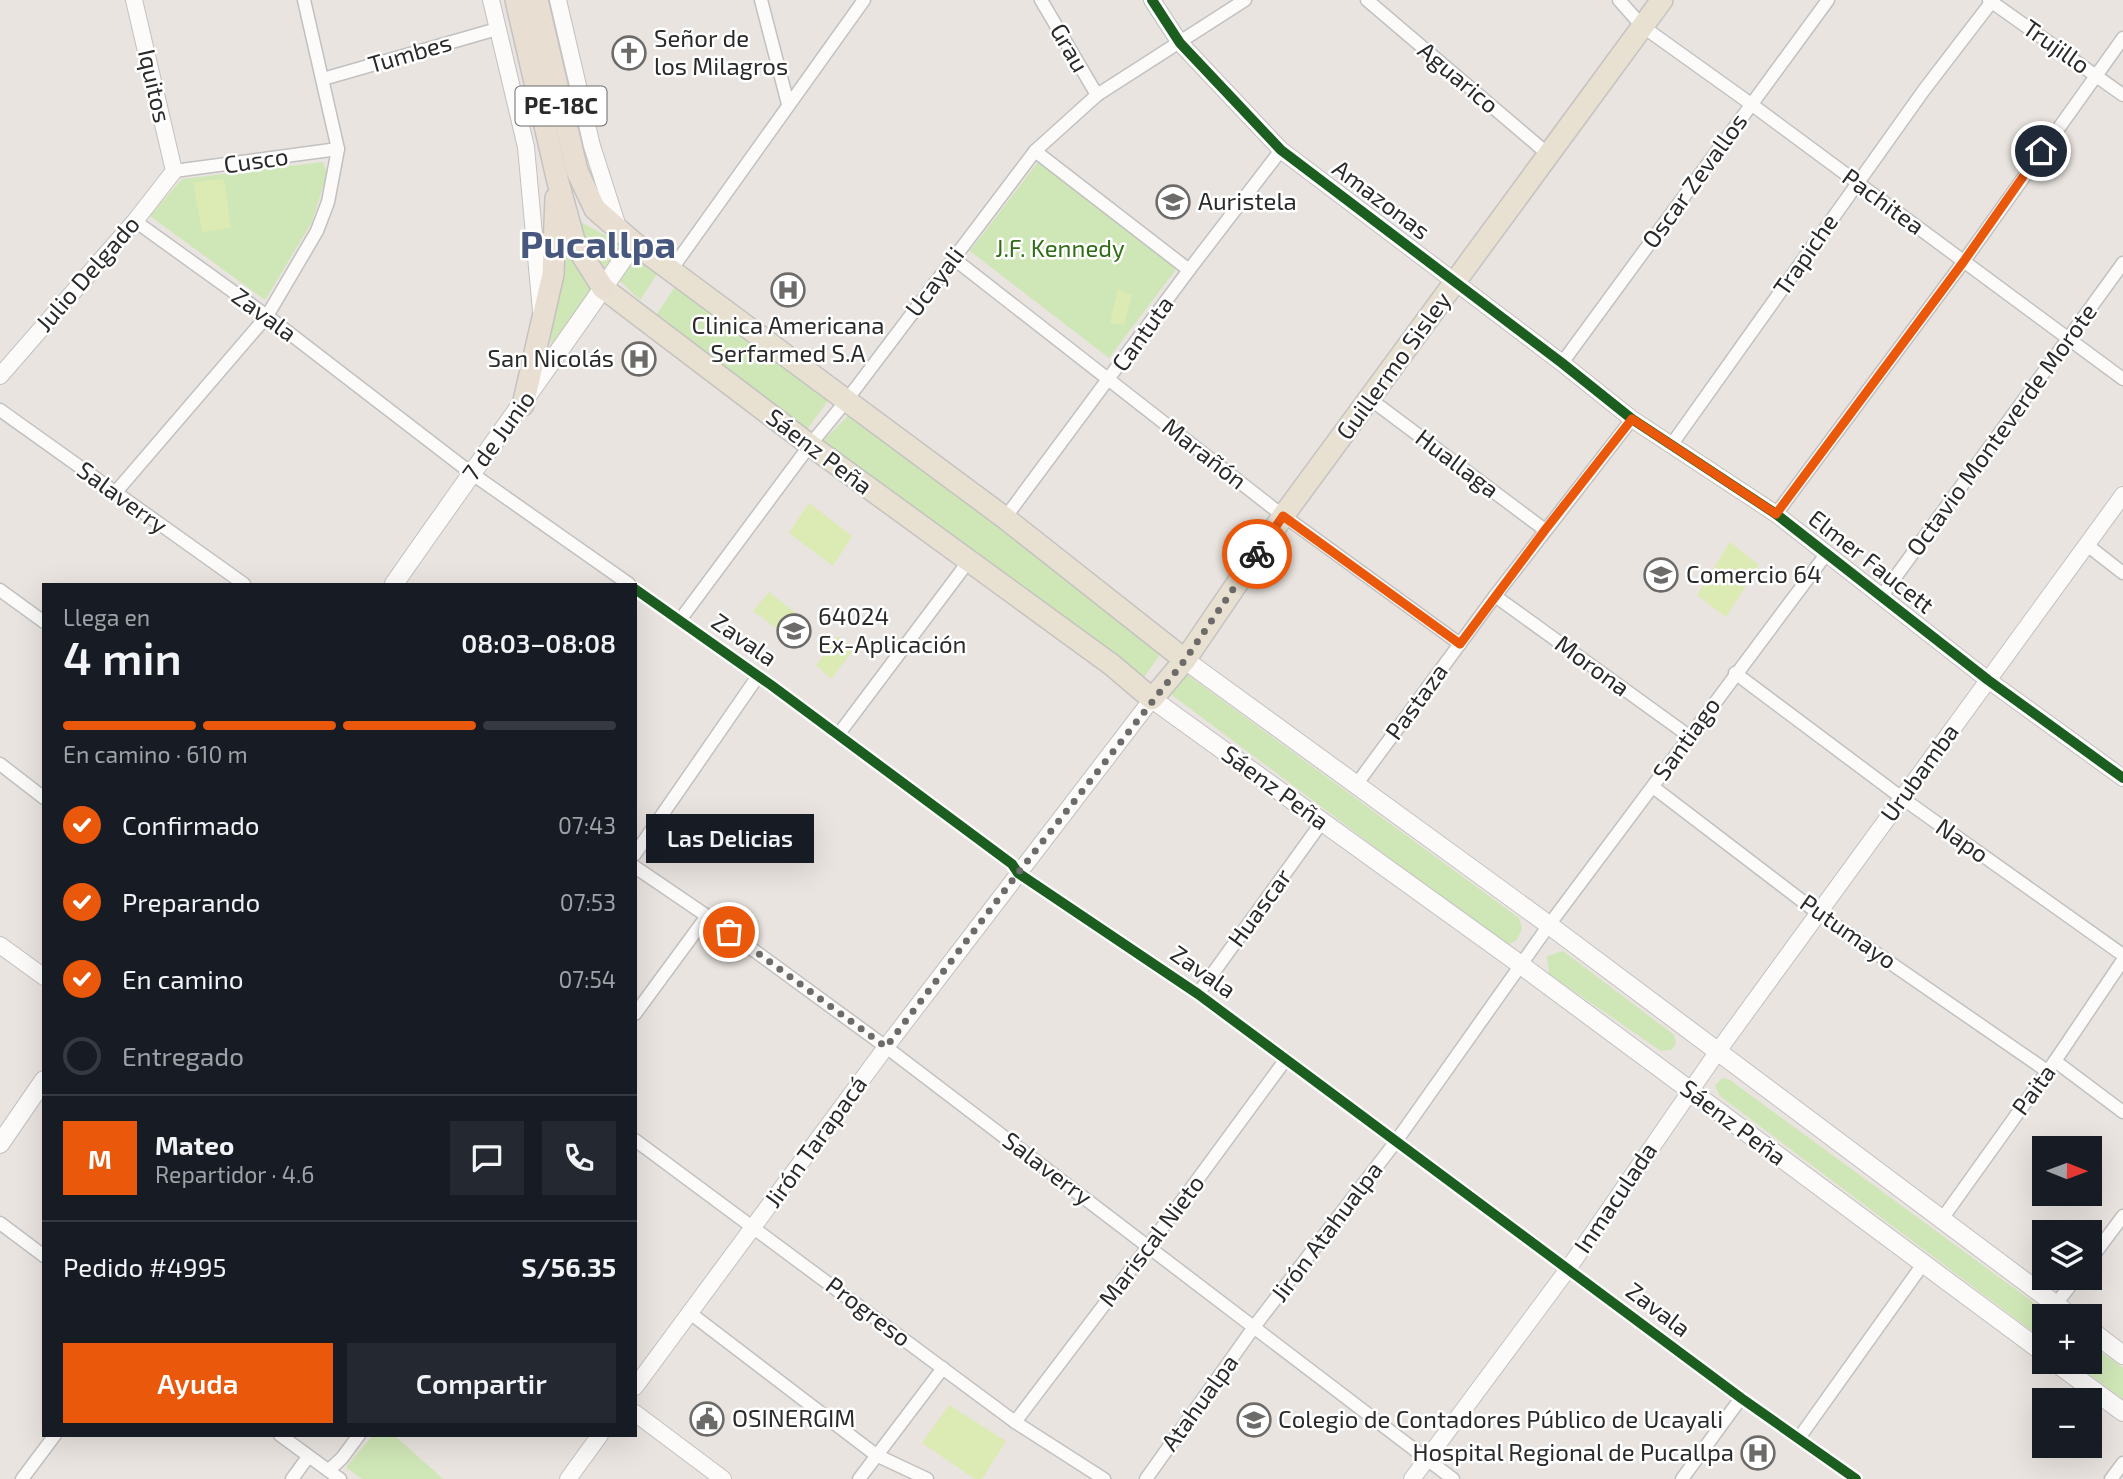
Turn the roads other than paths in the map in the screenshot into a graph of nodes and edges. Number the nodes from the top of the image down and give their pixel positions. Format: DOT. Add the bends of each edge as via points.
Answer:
graph roads {
  1 [pos="134,0"];
  2 [pos="304,0"];
  3 [pos="491,0"];
  4 [pos="516,0"];
  5 [pos="537,0"];
  6 [pos="558,0"];
  7 [pos="761,0"];
  8 [pos="864,0"];
  9 [pos="1041,0"];
  10 [pos="1152,0"];
  11 [pos="1245,0"];
  12 [pos="1367,0"];
  13 [pos="1619,0"];
  14 [pos="1662,0"];
  15 [pos="1828,0"];
  16 [pos="1991,1"];
  17 [pos="1642,26"];
  18 [pos="498,29"];
  19 [pos="2123,38"];
  20 [pos="1180,43"];
  21 [pos="2095,75"];
  22 [pos="323,79"];
  23 [pos="1097,95"];
  24 [pos="2123,95"];
  25 [pos="788,104"];
  26 [pos="1751,104"];
  27 [pos="338,149"];
  28 [pos="1281,150"];
  29 [pos="1035,151"];
  30 [pos="1549,155"];
  31 [pos="174,171"];
  32 [pos="558,182"];
  33 [pos="1857,184"];
  34 [pos="135,220"];
  35 [pos="626,236"];
  36 [pos="953,258"];
  37 [pos="1964,261"];
  38 [pos="2123,263"];
  39 [pos="1189,270"];
  40 [pos="671,271"];
  41 [pos="1455,283"];
  42 [pos="603,288"];
  43 [pos="267,316"];
  44 [pos="542,325"];
  45 [pos="2069,339"];
  46 [pos="1562,363"];
  47 [pos="0,376"];
  48 [pos="1109,379"];
  49 [pos="2123,379"];
  50 [pos="1370,399"];
  51 [pos="846,401"];
  52 [pos="523,405"];
  53 [pos="0,410"];
  54 [pos="1632,419"];
  55 [pos="1672,444"];
  56 [pos="810,445"];
  57 [pos="471,473"];
  58 [pos="115,494"];
  59 [pos="2123,495"];
  60 [pos="1776,514"];
  61 [pos="1283,516"];
  62 [pos="1005,518"];
  63 [pos="1545,530"];
  64 [pos="2087,545"];
  65 [pos="1827,553"];
  66 [pos="968,562"];
  67 [pos="2123,573"];
  68 [pos="243,583"];
  69 [pos="395,583"];
  70 [pos="628,583"];
  71 [pos="0,590"];
  72 [pos="637,590"];
  73 [pos="1495,596"];
  74 [pos="1881,597"];
  75 [pos="680,620"];
  76 [pos="42,621"];
  77 [pos="1460,644"];
  78 [pos="1185,660"];
  79 [pos="1735,673"];
  80 [pos="758,676"];
  81 [pos="1988,680"];
  82 [pos="1152,699"];
  83 [pos="838,734"];
  84 [pos="1689,737"];
  85 [pos="0,764"];
  86 [pos="2123,778"];
  87 [pos="1356,785"];
  88 [pos="1653,787"];
  89 [pos="42,796"];
  90 [pos="1902,798"];
  91 [pos="1322,822"];
  92 [pos="637,851"];
  93 [pos="637,868"];
  94 [pos="1018,873"];
  95 [pos="1818,913"];
  96 [pos="707,916"];
  97 [pos="1549,925"];
  98 [pos="0,945"];
  99 [pos="2123,957"];
  100 [pos="1521,965"];
  101 [pos="42,976"];
  102 [pos="1198,993"];
  103 [pos="637,1011"];
  104 [pos="886,1047"];
  105 [pos="1718,1051"];
  106 [pos="1286,1059"];
  107 [pos="2051,1066"];
  108 [pos="42,1083"];
  109 [pos="1689,1091"];
  110 [pos="2123,1112"];
  111 [pos="1397,1140"];
  112 [pos="637,1141"];
  113 [pos="0,1144"];
  114 [pos="2123,1216"];
  115 [pos="1942,1219"];
  116 [pos="0,1223"];
  117 [pos="754,1227"];
  118 [pos="2102,1244"];
  119 [pos="1148,1247"];
  120 [pos="42,1254"];
  121 [pos="1923,1264"];
  122 [pos="1567,1269"];
  123 [pos="2067,1290"];
  124 [pos="2056,1304"];
  125 [pos="690,1313"];
  126 [pos="1254,1327"];
  127 [pos="2102,1339"];
  128 [pos="2032,1344"];
  129 [pos="2123,1355"];
  130 [pos="943,1368"];
  131 [pos="2071,1374"];
  132 [pos="637,1384"];
  133 [pos="1741,1398"];
  134 [pos="2123,1412"];
  135 [pos="637,1414"];
  136 [pos="1015,1422"];
  137 [pos="54,1437"];
  138 [pos="283,1437"];
  139 [pos="358,1437"];
  140 [pos="599,1437"];
  141 [pos="1799,1437"];
  142 [pos="876,1455"];
  143 [pos="308,1457"];
  144 [pos="1427,1458"];
  145 [pos="2123,1463"];
  146 [pos="329,1470"];
  147 [pos="22,1479"];
  148 [pos="292,1479"];
  149 [pos="340,1479"];
  150 [pos="568,1479"];
  151 [pos="723,1479"];
  152 [pos="859,1479"];
  153 [pos="927,1479"];
  154 [pos="1104,1479"];
  155 [pos="1146,1479"];
  156 [pos="1412,1479"];
  157 [pos="1453,1479"];
  158 [pos="1682,1479"];
  159 [pos="1856,1479"];
  160 [pos="2112,1479"];
  1 -- 31 [label="street, Iquitos"];
  2 -- 22 [label="street"];
  3 -- 18 [label="street"];
  4 -- 32 [label="highway, PE-18C"];
  5 -- 35 [label="highway, Sáenz Peña / PE-18C" via="577,171 595,209"];
  6 -- 35 [label="street" via="592,146"];
  7 -- 25 [label="street"];
  8 -- 25 [label="street"];
  9 -- 23 [label="street, Grau"];
  10 -- 20 [label="street, Amazonas"];
  11 -- 20 [label="street, Ucayali"];
  12 -- 30 [label="street, Aguarico"];
  13 -- 17 [label="street, Pachitea"];
  14 -- 17 [label="main road, Guillermo Sisley"];
  15 -- 26 [label="street, Oscar Zevallos"];
  16 -- 21 [label="street, Trujillo"];
  16 -- 33 [label="street, Trapiche"];
  17 -- 26 [label="street, Pachitea"];
  17 -- 30 [label="main road, Guillermo Sisley"];
  18 -- 22 [label="street, Tumbes"];
  18 -- 44 [label="street" via="526,147"];
  19 -- 21 [label="street"];
  20 -- 23 [label="street, Ucayali"];
  20 -- 28 [label="street, Amazonas"];
  21 -- 24 [label="street, Trujillo"];
  21 -- 37 [label="street"];
  22 -- 27 [label="street"];
  23 -- 29 [label="street, Ucayali"];
  25 -- 40 [label="street"];
  26 -- 33 [label="street, Pachitea"];
  26 -- 46 [label="street, Oscar Zevallos"];
  27 -- 31 [label="street, Cusco"];
  27 -- 43 [label="street" via="317,231"];
  28 -- 39 [label="street, Cantuta"];
  28 -- 41 [label="street, Amazonas"];
  29 -- 36 [label="street, Ucayali"];
  29 -- 39 [label="street"];
  30 -- 41 [label="main road, Guillermo Sisley"];
  31 -- 34 [label="street, Julio Delgado"];
  32 -- 42 [label="highway, Sáenz Peña / PE-18C" via="575,244"];
  32 -- 44 [label="highway" via="553,274"];
  33 -- 37 [label="street, Pachitea"];
  33 -- 55 [label="street, Trapiche"];
  34 -- 43 [label="street, Zavala"];
  34 -- 47 [label="street, Julio Delgado"];
  35 -- 40 [label="main road, Sáenz Peña"];
  35 -- 42 [label="main road, 7 de Junio"];
  36 -- 48 [label="street, Marañón"];
  36 -- 51 [label="street, Ucayali"];
  37 -- 45 [label="street, Pachitea"];
  37 -- 60 [label="street"];
  38 -- 45 [label="street, Octavio Monteverde Morote"];
  39 -- 48 [label="street, Cantuta"];
  40 -- 51 [label="main road, Sáenz Peña"];
  41 -- 46 [label="street, Elmer Faucett"];
  41 -- 50 [label="main road, Guillermo Sisley"];
  42 -- 52 [label="main road, 7 de Junio"];
  42 -- 56 [label="main road, Sáenz Peña"];
  43 -- 57 [label="street, Zavala"];
  43 -- 58 [label="street"];
  44 -- 52 [label="highway"];
  45 -- 49 [label="street, Pachitea"];
  45 -- 74 [label="street, Octavio Monteverde Morote"];
  46 -- 54 [label="street, Elmer Faucett"];
  48 -- 61 [label="street, Marañón"];
  48 -- 62 [label="street, Cantuta"];
  50 -- 61 [label="main road, Guillermo Sisley"];
  50 -- 63 [label="street, Huallaga"];
  51 -- 56 [label="street, Ucayali"];
  51 -- 62 [label="main road, Sáenz Peña"];
  52 -- 57 [label="main road, 7 de Junio"];
  53 -- 58 [label="street, Salaverry"];
  54 -- 55 [label="street, Elmer Faucett"];
  54 -- 63 [label="street, Pastaza"];
  55 -- 60 [label="street, Elmer Faucett"];
  56 -- 66 [label="main road, Sáenz Peña"];
  56 -- 75 [label="street, Ucayali"];
  57 -- 69 [label="main road, 7 de Junio"];
  57 -- 70 [label="street, Zavala"];
  58 -- 68 [label="street, Salaverry"];
  59 -- 64 [label="street, Urubamba"];
  60 -- 65 [label="street, Elmer Faucett"];
  61 -- 77 [label="street, Marañón"];
  61 -- 78 [label="main road, Guillermo Sisley"];
  62 -- 78 [label="main road, Sáenz Peña"];
  63 -- 73 [label="street, Pastaza"];
  64 -- 67 [label="street"];
  64 -- 81 [label="street, Urubamba"];
  65 -- 74 [label="street, Elmer Faucett"];
  65 -- 79 [label="street, Santiago"];
  66 -- 82 [label="main road, Sáenz Peña"];
  66 -- 83 [label="street"];
  71 -- 76 [label="street"];
  72 -- 75 [label="street, Zavala"];
  73 -- 77 [label="street, Pastaza"];
  73 -- 84 [label="street, Morona"];
  74 -- 81 [label="street, Elmer Faucett"];
  75 -- 80 [label="street, Zavala"];
  77 -- 87 [label="street, Pastaza"];
  78 -- 82 [label="main road, Guillermo Sisley"];
  78 -- 87 [label="main road, Sáenz Peña"];
  79 -- 84 [label="street, Santiago"];
  79 -- 90 [label="street, Napo"];
  80 -- 83 [label="street, Zavala"];
  80 -- 92 [label="street"];
  81 -- 86 [label="street, Elmer Faucett"];
  81 -- 90 [label="street, Urubamba"];
  82 -- 91 [label="main road, Sáenz Peña"];
  82 -- 94 [label="street, Jirón Tarapacá"];
  83 -- 94 [label="street, Zavala"];
  84 -- 88 [label="street, Santiago"];
  85 -- 89 [label="street"];
  87 -- 97 [label="main road, Sáenz Peña"];
  88 -- 95 [label="street, Putumayo"];
  88 -- 97 [label="street, Santiago"];
  90 -- 95 [label="street, Urubamba"];
  90 -- 99 [label="street, Napo"];
  91 -- 100 [label="main road, Sáenz Peña"];
  91 -- 102 [label="street, Huascar"];
  93 -- 96 [label="street, Salaverry"];
  94 -- 102 [label="street, Zavala"];
  94 -- 104 [label="street, Jirón Tarapacá"];
  95 -- 105 [label="street, Urubamba"];
  95 -- 107 [label="street, Putumayo"];
  96 -- 103 [label="street"];
  96 -- 104 [label="street, Salaverry"];
  97 -- 100 [label="street, Santiago"];
  97 -- 105 [label="main road, Sáenz Peña"];
  98 -- 101 [label="street"];
  99 -- 107 [label="street, Paita"];
  100 -- 109 [label="main road, Sáenz Peña"];
  100 -- 111 [label="street, Jirón Atahualpa"];
  102 -- 106 [label="street, Zavala"];
  104 -- 117 [label="street, Jirón Tarapacá"];
  104 -- 119 [label="street, Salaverry"];
  105 -- 109 [label="street, Inmaculada"];
  105 -- 115 [label="main road, Sáenz Peña"];
  106 -- 111 [label="street, Zavala"];
  106 -- 119 [label="street, Mariscal Nieto"];
  107 -- 110 [label="street, Putumayo"];
  107 -- 115 [label="street, Paita"];
  108 -- 113 [label="main road"];
  109 -- 121 [label="main road, Sáenz Peña"];
  109 -- 122 [label="street, Inmaculada"];
  111 -- 122 [label="street, Zavala"];
  111 -- 126 [label="street, Jirón Atahualpa"];
  112 -- 117 [label="street, Progreso"];
  114 -- 118 [label="street"];
  115 -- 124 [label="main road, Sáenz Peña"];
  116 -- 120 [label="street"];
  117 -- 125 [label="street, Jirón Tarapacá"];
  117 -- 130 [label="street, Progreso"];
  119 -- 126 [label="street, Salaverry"];
  119 -- 136 [label="street, Mariscal Nieto"];
  121 -- 128 [label="main road, Sáenz Peña"];
  121 -- 141 [label="street"];
  122 -- 133 [label="street, Zavala"];
  122 -- 144 [label="street, Inmaculada"];
  123 -- 124 [label="street"];
  125 -- 132 [label="street, Jirón Tarapacá"];
  125 -- 142 [label="street"];
  126 -- 144 [label="street, Salaverry"];
  126 -- 155 [label="street, Atahualpa"];
  127 -- 129 [label="main road"];
  130 -- 136 [label="street, Progreso"];
  130 -- 142 [label="street"];
  131 -- 134 [label="main road"];
  133 -- 141 [label="street, Zavala"];
  133 -- 158 [label="street"];
  135 -- 151 [label="street"];
  136 -- 154 [label="street, Progreso"];
  137 -- 147 [label="street"];
  138 -- 143 [label="street"];
  139 -- 146 [label="street"];
  140 -- 150 [label="street"];
  141 -- 159 [label="street, Zavala"];
  142 -- 152 [label="street"];
  142 -- 153 [label="street"];
  143 -- 146 [label="street"];
  143 -- 148 [label="street"];
  144 -- 156 [label="street, Inmaculada"];
  144 -- 157 [label="street, Salaverry"];
  145 -- 160 [label="street"];
  146 -- 149 [label="street"];
}
